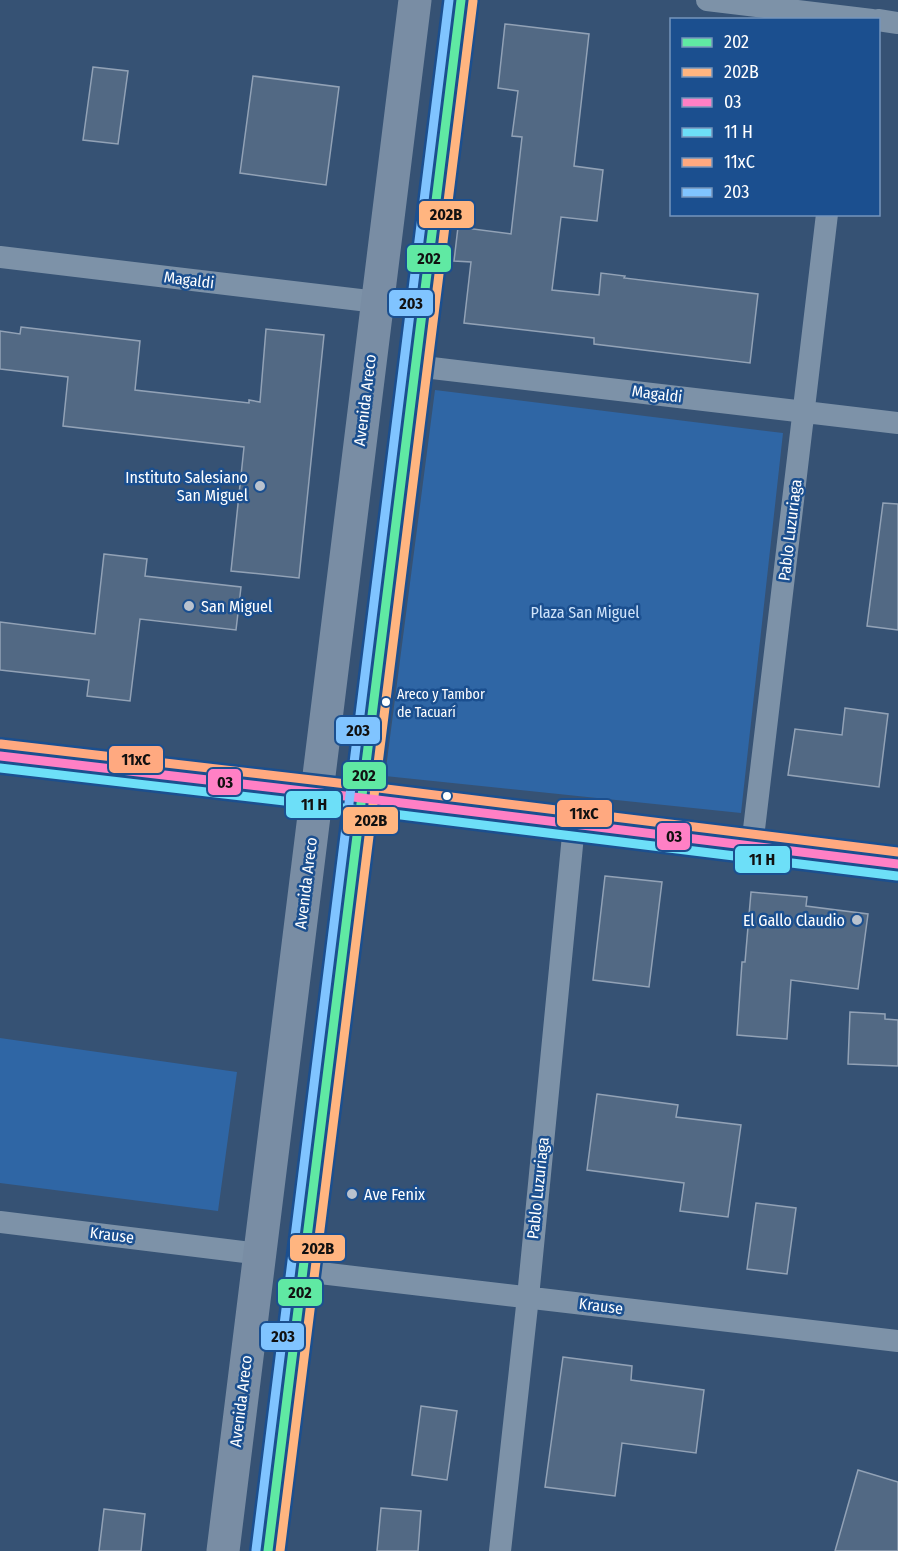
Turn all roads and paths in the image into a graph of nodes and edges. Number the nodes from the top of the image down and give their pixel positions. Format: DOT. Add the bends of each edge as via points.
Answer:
graph roads {
  1 [pos="415,0"];
  2 [pos="461,0"];
  3 [pos="707,0"];
  4 [pos="857,14"];
  5 [pos="880,20"];
  6 [pos="898,22"];
  7 [pos="827,216"];
  8 [pos="0,257"];
  9 [pos="377,302"];
  10 [pos="415,366"];
  11 [pos="804,412"];
  12 [pos="898,423"];
  13 [pos="0,756"];
  14 [pos="317,793"];
  15 [pos="362,798"];
  16 [pos="574,825"];
  17 [pos="752,846"];
  18 [pos="898,864"];
  19 [pos="0,1222"];
  20 [pos="260,1254"];
  21 [pos="303,1271"];
  22 [pos="528,1297"];
  23 [pos="898,1341"];
  24 [pos="223,1551"];
  25 [pos="268,1551"];
  26 [pos="500,1551"];
  1 -- 9 [label="main road, Avenida Areco"];
  2 -- 10 [label="main road"];
  3 -- 4 [label="street"];
  5 -- 6 [label="street"];
  7 -- 11 [label="street, Pablo Luzuriaga"];
  8 -- 9 [label="street, Magaldi"];
  9 -- 14 [label="main road, Avenida Areco"];
  10 -- 11 [label="street, Magaldi"];
  10 -- 15 [label="main road"];
  11 -- 12 [label="street, Magaldi"];
  11 -- 17 [label="street, Pablo Luzuriaga"];
  13 -- 14 [label="main road"];
  14 -- 15 [label="main road"];
  14 -- 20 [label="main road, Avenida Areco"];
  15 -- 16 [label="main road"];
  15 -- 21 [label="main road"];
  16 -- 17 [label="main road"];
  16 -- 22 [label="street, Pablo Luzuriaga"];
  17 -- 18 [label="main road"];
  19 -- 20 [label="street, Krause"];
  20 -- 24 [label="main road, Avenida Areco"];
  21 -- 22 [label="street, Krause"];
  21 -- 25 [label="main road"];
  22 -- 23 [label="street, Krause"];
  22 -- 26 [label="street, Pablo Luzuriaga"];
}
